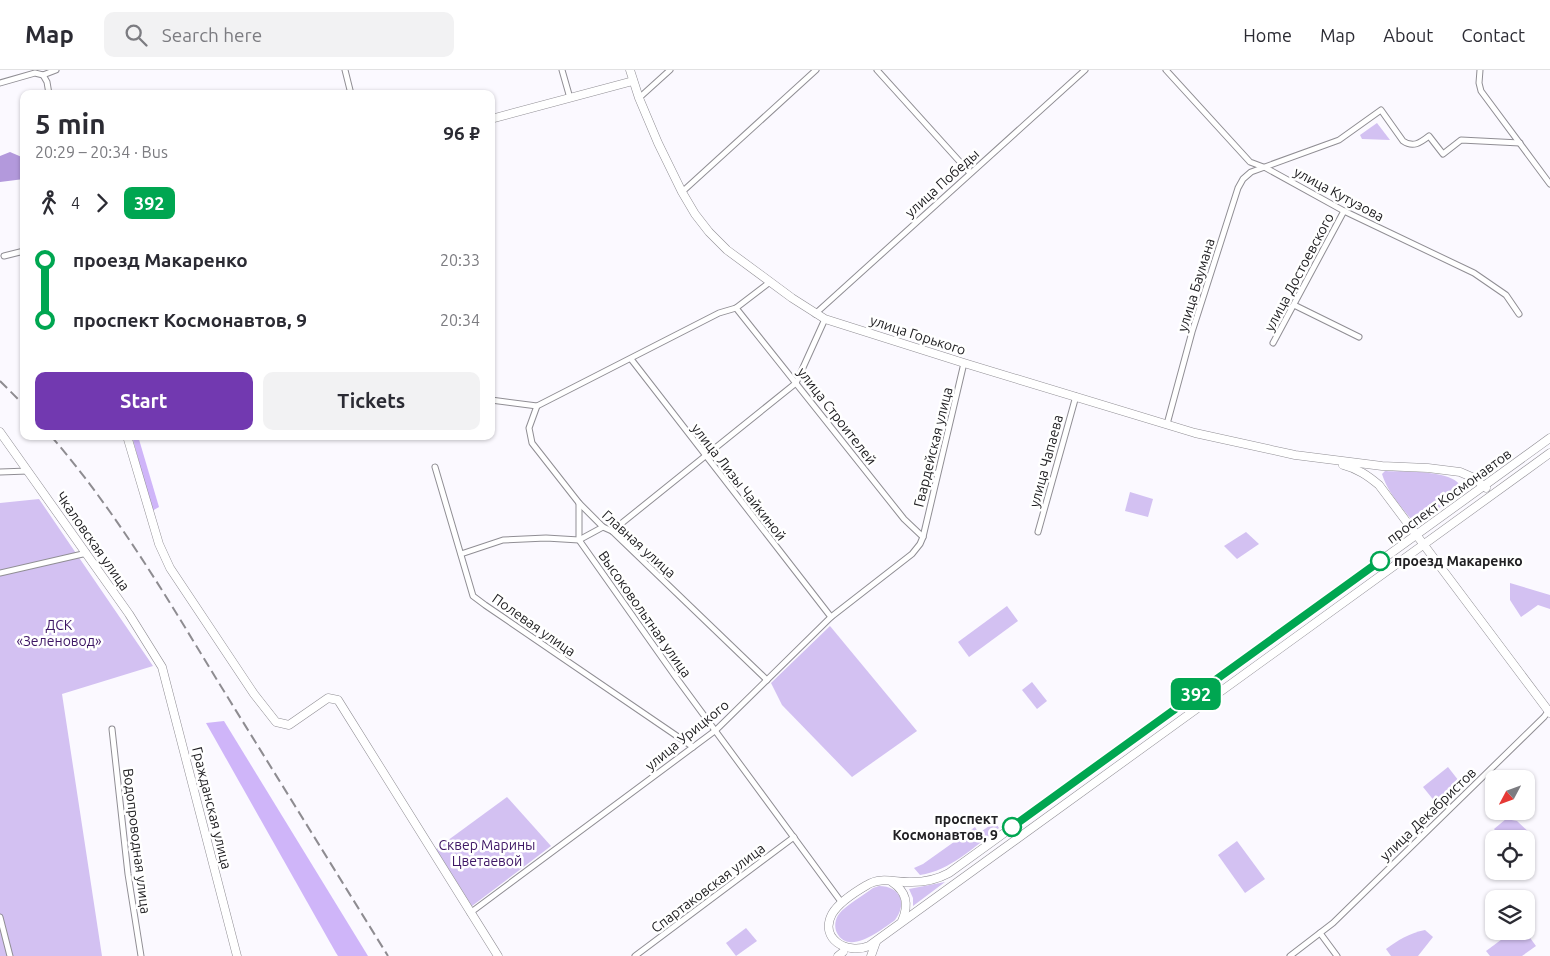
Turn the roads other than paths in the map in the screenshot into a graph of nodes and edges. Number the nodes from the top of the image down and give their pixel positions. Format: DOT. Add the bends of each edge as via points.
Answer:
graph roads {
  1 [pos="56,70"];
  2 [pos="345,70"];
  3 [pos="562,70"];
  4 [pos="630,70"];
  5 [pos="670,70"];
  6 [pos="816,70"];
  7 [pos="877,70"];
  8 [pos="1085,70"];
  9 [pos="1166,70"];
  10 [pos="1480,70"];
  11 [pos="34,72"];
  12 [pos="43,75"];
  13 [pos="633,81"];
  14 [pos="0,83"];
  15 [pos="48,90"];
  16 [pos="350,90"];
  17 [pos="570,98"];
  18 [pos="639,98"];
  19 [pos="495,119"];
  20 [pos="1520,143"];
  21 [pos="1266,168"];
  22 [pos="970,173"];
  23 [pos="1550,184"];
  24 [pos="682,192"];
  25 [pos="1344,211"];
  26 [pos="20,252"];
  27 [pos="4,256"];
  28 [pos="770,282"];
  29 [pos="1294,305"];
  30 [pos="736,308"];
  31 [pos="815,314"];
  32 [pos="1519,314"];
  33 [pos="825,319"];
  34 [pos="1359,337"];
  35 [pos="1273,343"];
  36 [pos="630,359"];
  37 [pos="964,363"];
  38 [pos="796,383"];
  39 [pos="1076,396"];
  40 [pos="495,401"];
  41 [pos="537,406"];
  42 [pos="1167,424"];
  43 [pos="0,432"];
  44 [pos="1550,438"];
  45 [pos="128,440"];
  46 [pos="1550,453"];
  47 [pos="705,456"];
  48 [pos="1320,458"];
  49 [pos="1382,466"];
  50 [pos="435,467"];
  51 [pos="28,471"];
  52 [pos="0,472"];
  53 [pos="1378,486"];
  54 [pos="1484,486"];
  55 [pos="1492,495"];
  56 [pos="579,503"];
  57 [pos="602,527"];
  58 [pos="612,531"];
  59 [pos="1038,532"];
  60 [pos="1417,535"];
  61 [pos="923,537"];
  62 [pos="579,540"];
  63 [pos="1424,544"];
  64 [pos="87,553"];
  65 [pos="461,554"];
  66 [pos="0,574"];
  67 [pos="831,617"];
  68 [pos="162,667"];
  69 [pos="767,680"];
  70 [pos="1549,711"];
  71 [pos="112,729"];
  72 [pos="716,730"];
  73 [pos="693,748"];
  74 [pos="794,837"];
  75 [pos="890,881"];
  76 [pos="842,903"];
  77 [pos="470,913"];
  78 [pos="0,916"];
  79 [pos="902,921"];
  80 [pos="1320,933"];
  81 [pos="878,940"];
  82 [pos="838,944"];
  83 [pos="842,955"];
  84 [pos="10,956"];
  85 [pos="141,956"];
  86 [pos="237,956"];
  87 [pos="498,956"];
  88 [pos="635,956"];
  89 [pos="871,956"];
  90 [pos="1290,956"];
  91 [pos="1337,956"];
  1 -- 12 [label="street"];
  2 -- 16 [label="street"];
  3 -- 17 [label="street"];
  4 -- 13 [label="main road, улица Горького"];
  5 -- 18 [label="street"];
  6 -- 24 [label="street"];
  7 -- 22 [label="street"];
  8 -- 22 [label="street, улица Победы"];
  9 -- 21 [label="street, улица Кутузова" via="1250,162"];
  10 -- 20 [label="street" via="1481,91"];
  11 -- 12 [label="street"];
  11 -- 14 [label="street"];
  12 -- 15 [label="street"];
  13 -- 17 [label="main road"];
  13 -- 18 [label="main road, улица Горького"];
  17 -- 19 [label="main road"];
  18 -- 24 [label="main road, улица Горького"];
  20 -- 21 [label="street, улица Баумана" via="1461,140 1443,154 1429,136 1419,143 1403,141 1381,110 1339,140"];
  20 -- 23 [label="street"];
  21 -- 25 [label="street, улица Кутузова"];
  21 -- 42 [label="street, улица Баумана" via="1250,172 1238,188 1192,332"];
  22 -- 31 [label="street, улица Победы"];
  24 -- 28 [label="main road, улица Горького" via="709,232"];
  25 -- 29 [label="street, улица Достоевского"];
  25 -- 32 [label="street, улица Кутузова" via="1474,273 1506,295"];
  26 -- 27 [label="street"];
  28 -- 30 [label="street"];
  28 -- 31 [label="main road, улица Горького"];
  29 -- 34 [label="street"];
  29 -- 35 [label="street, улица Достоевского"];
  30 -- 36 [label="street" via="719,313"];
  30 -- 38 [label="street, улица Строителей"];
  31 -- 33 [label="main road, улица Горького"];
  33 -- 37 [label="main road, улица Горького"];
  33 -- 38 [label="street"];
  36 -- 41 [label="street"];
  36 -- 47 [label="street, улица Лизы Чайкиной"];
  37 -- 39 [label="main road, улица Горького"];
  37 -- 61 [label="street, Гвардейская улица"];
  38 -- 47 [label="street"];
  38 -- 61 [label="street, улица Строителей" via="904,519"];
  39 -- 42 [label="main road, улица Горького"];
  39 -- 59 [label="street, улица Чапаева"];
  40 -- 41 [label="street"];
  41 -- 56 [label="street, Главная улица" via="529,428 532,443"];
  42 -- 48 [label="main road, улица Горького" via="1195,433"];
  43 -- 51 [label="main road, Чкаловская улица"];
  44 -- 54 [label="main road, проспект Космонавтов"];
  45 -- 77 [label="main road" via="159,544 170,568 254,694 276,722 288,725 328,698 338,700"];
  46 -- 55 [label="main road, проспект Космонавтов"];
  47 -- 58 [label="street"];
  47 -- 67 [label="street, улица Лизы Чайкиной"];
  48 -- 49 [label="main road"];
  48 -- 53 [label="main road" via="1356,469"];
  49 -- 53 [label="main road" via="1378,471"];
  49 -- 54 [label="main road" via="1460,472"];
  50 -- 65 [label="street, Полевая улица"];
  51 -- 52 [label="street"];
  51 -- 64 [label="main road, Чкаловская улица"];
  53 -- 60 [label="main road"];
  54 -- 55 [label="main road"];
  54 -- 60 [label="main road, проспект Космонавтов"];
  55 -- 63 [label="main road, проспект Космонавтов"];
  56 -- 57 [label="street, Главная улица"];
  56 -- 62 [label="street"];
  57 -- 58 [label="street, Главная улица"];
  57 -- 62 [label="street"];
  58 -- 69 [label="street, Главная улица"];
  60 -- 63 [label="main road"];
  60 -- 75 [label="main road, проспект Космонавтов" via="949,873 922,881"];
  61 -- 67 [label="street, улица Урицкого" via="912,554"];
  62 -- 65 [label="street" via="503,540"];
  62 -- 72 [label="street, Высоковольтная улица"];
  63 -- 70 [label="main road"];
  63 -- 79 [label="main road, проспект Космонавтов"];
  64 -- 66 [label="street"];
  64 -- 68 [label="main road, Чкаловская улица"];
  65 -- 73 [label="street, Полевая улица" via="473,596"];
  67 -- 69 [label="street, улица Урицкого"];
  68 -- 86 [label="main road, Гражданская улица"];
  69 -- 72 [label="street, улица Урицкого"];
  70 -- 80 [label="street, улица Декабристов"];
  71 -- 85 [label="street, Водопроводная улица" via="128,874"];
  72 -- 73 [label="street, улица Урицкого"];
  72 -- 74 [label="street"];
  73 -- 77 [label="street, улица Урицкого"];
  74 -- 76 [label="street"];
  74 -- 88 [label="street, Спартаковская улица"];
  75 -- 76 [label="main road, проспект Космонавтов" via="873,881"];
  75 -- 79 [label="main road" via="905,896 907,907"];
  76 -- 82 [label="main road, проспект Космонавтов" via="830,922 831,934"];
  77 -- 87 [label="main road"];
  78 -- 84 [label="street"];
  79 -- 81 [label="main road, проспект Космонавтов"];
  80 -- 90 [label="street, улица Декабристов"];
  80 -- 91 [label="street"];
  81 -- 82 [label="main road, проспект Космонавтов" via="858,950"];
  81 -- 89 [label="main road"];
  82 -- 83 [label="main road"];
}
